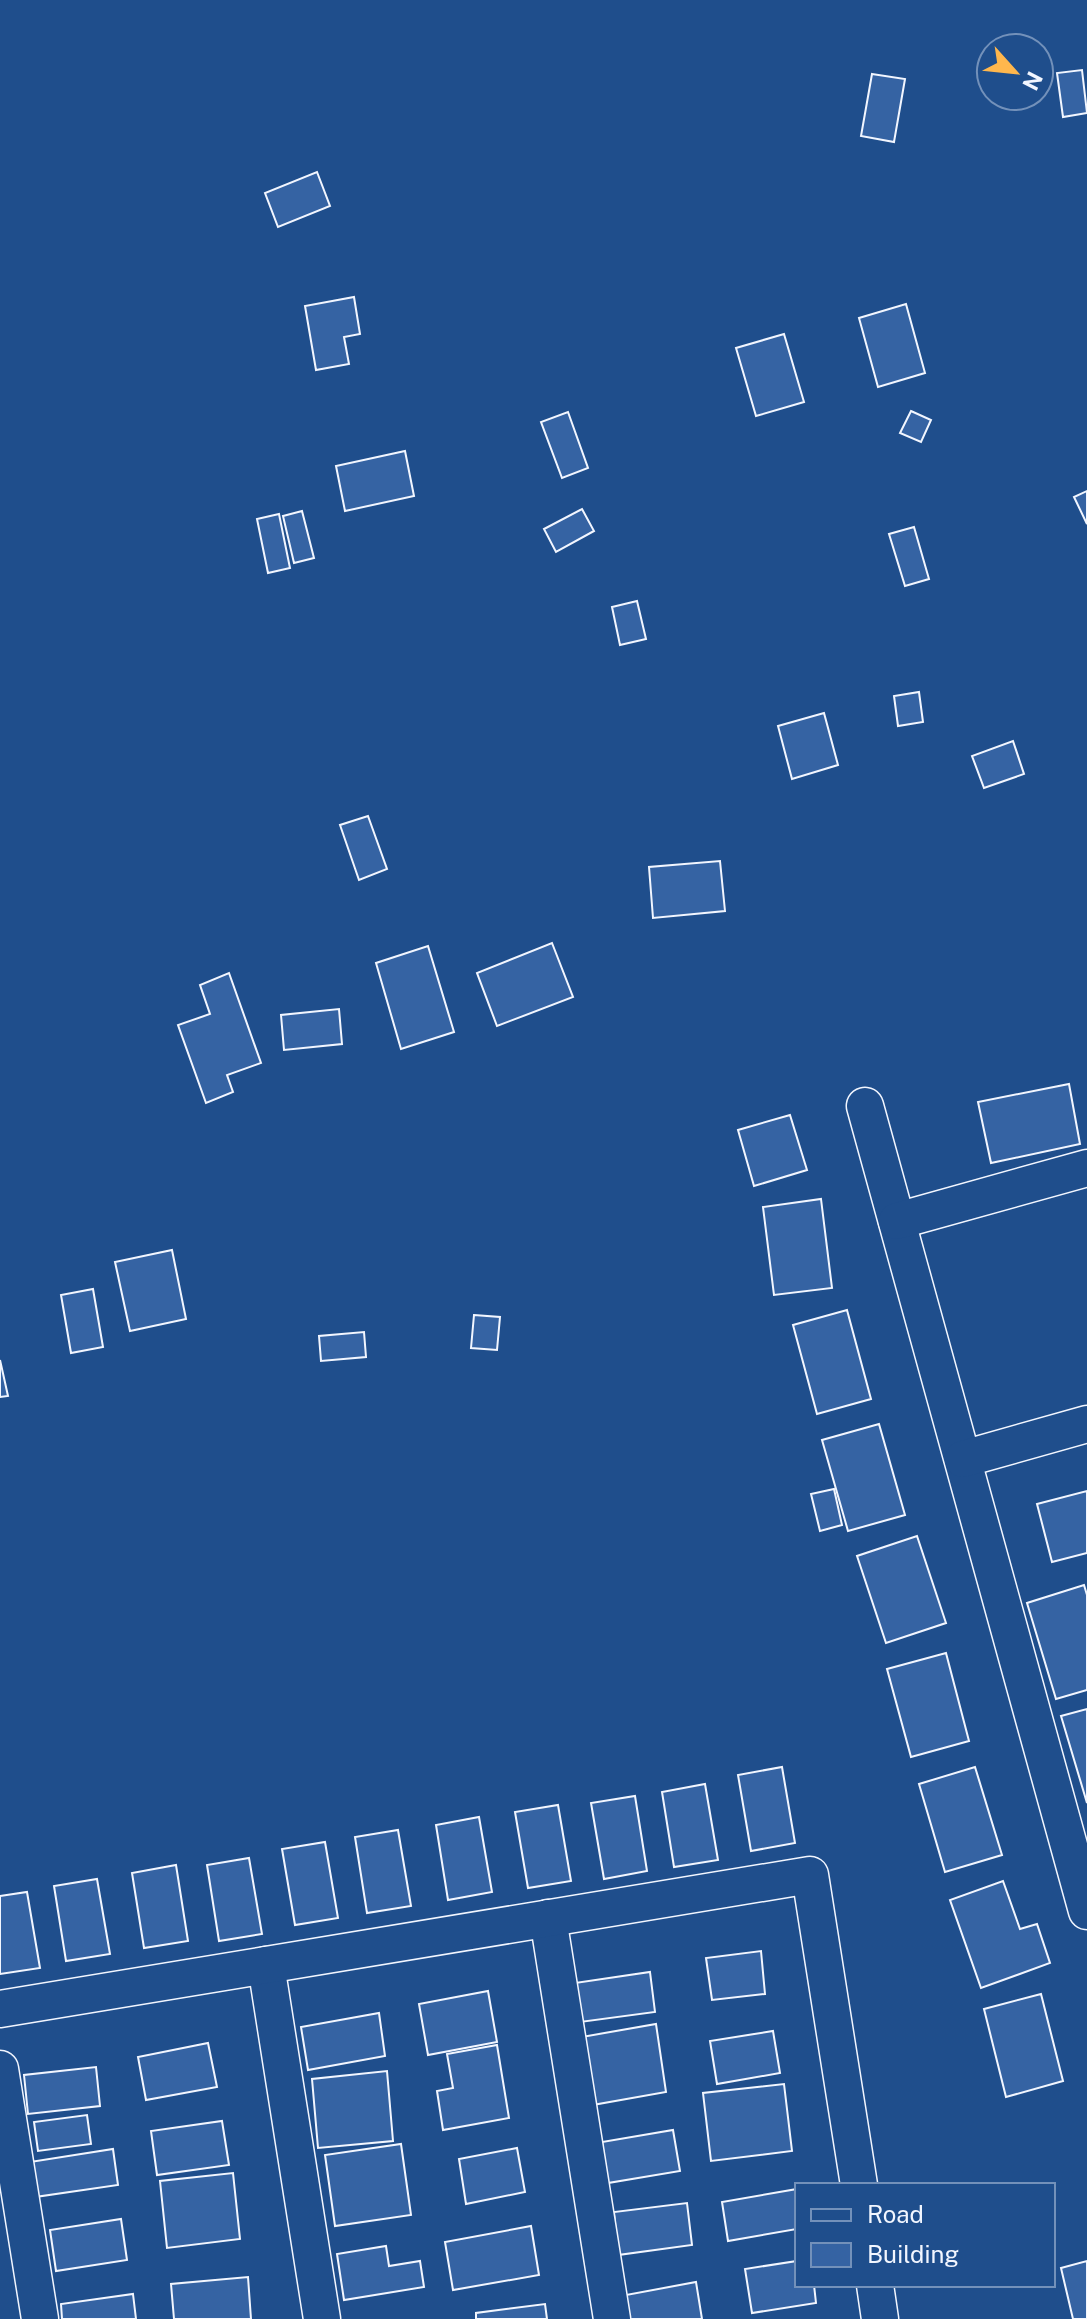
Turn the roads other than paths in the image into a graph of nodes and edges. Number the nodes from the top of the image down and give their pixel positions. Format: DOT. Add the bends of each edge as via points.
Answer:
graph roads {
  1 [pos="865,1106"];
  2 [pos="1087,1168"];
  3 [pos="897,1221"];
  4 [pos="1087,1424"];
  5 [pos="963,1459"];
  6 [pos="1087,1911"];
  7 [pos="548,1918"];
  8 [pos="266,1965"];
  9 [pos="0,2009"];
  10 [pos="0,2069"];
  11 [pos="859,2183"];
  12 [pos="875,2287"];
  13 [pos="40,2319"];
  14 [pos="322,2319"];
  15 [pos="612,2319"];
  16 [pos="880,2319"];
  1 -- 3 [label="street"];
  2 -- 3 [label="street"];
  3 -- 5 [label="street"];
  4 -- 5 [label="street"];
  5 -- 6 [label="street"];
  7 -- 8 [label="street"];
  7 -- 11 [label="street" via="810,1875"];
  7 -- 15 [label="street"];
  8 -- 9 [label="street"];
  8 -- 14 [label="street"];
  10 -- 13 [label="street"];
  12 -- 16 [label="street"];
}
